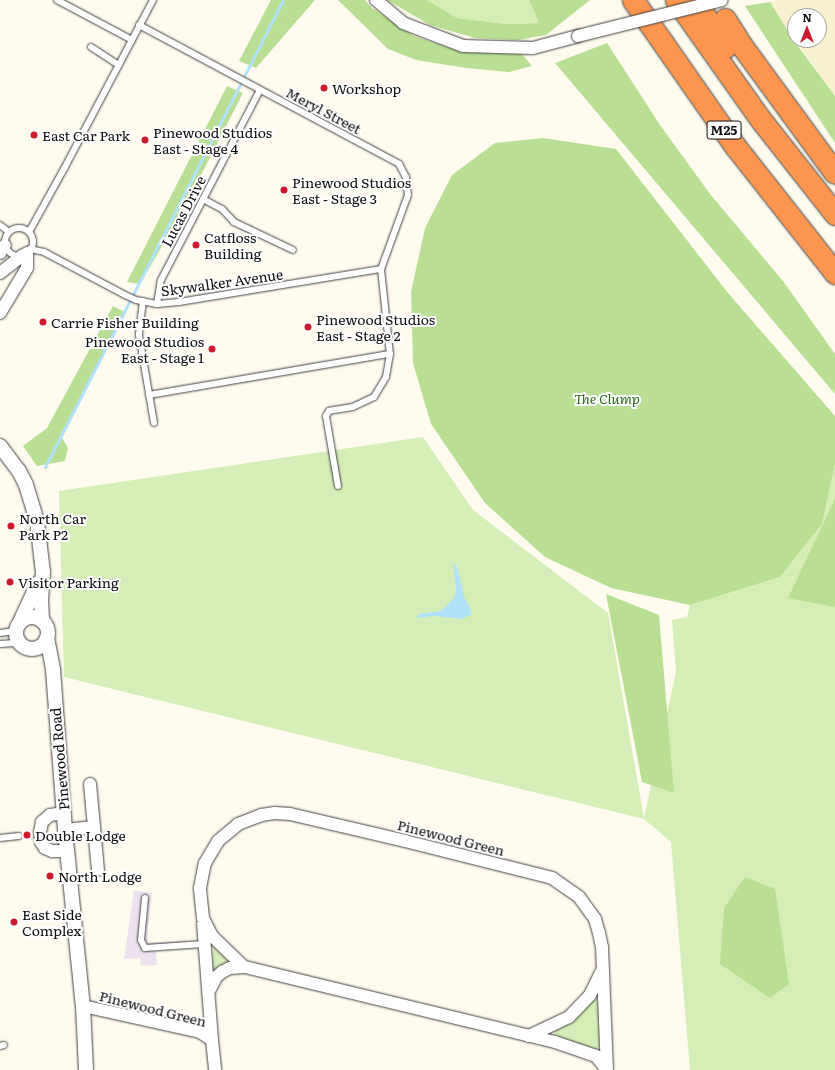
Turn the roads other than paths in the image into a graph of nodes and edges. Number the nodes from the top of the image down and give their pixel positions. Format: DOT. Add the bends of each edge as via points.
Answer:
graph roads {
  1 [pos="57,0"];
  2 [pos="153,0"];
  3 [pos="376,0"];
  4 [pos="633,0"];
  5 [pos="676,0"];
  6 [pos="684,0"];
  7 [pos="695,0"];
  8 [pos="712,0"];
  9 [pos="722,0"];
  10 [pos="139,25"];
  11 [pos="132,40"];
  12 [pos="91,47"];
  13 [pos="119,65"];
  14 [pos="724,69"];
  15 [pos="260,90"];
  16 [pos="835,173"];
  17 [pos="835,196"];
  18 [pos="203,199"];
  19 [pos="835,214"];
  20 [pos="0,225"];
  21 [pos="9,232"];
  22 [pos="29,232"];
  23 [pos="3,249"];
  24 [pos="293,250"];
  25 [pos="27,252"];
  26 [pos="381,270"];
  27 [pos="835,273"];
  28 [pos="0,274"];
  29 [pos="143,301"];
  30 [pos="157,304"];
  31 [pos="0,313"];
  32 [pos="390,354"];
  33 [pos="149,395"];
  34 [pos="154,422"];
  35 [pos="0,446"];
  36 [pos="338,486"];
  37 [pos="43,572"];
  38 [pos="42,621"];
  39 [pos="18,626"];
  40 [pos="0,633"];
  41 [pos="47,638"];
  42 [pos="0,644"];
  43 [pos="27,647"];
  44 [pos="53,686"];
  45 [pos="90,784"];
  46 [pos="64,813"];
  47 [pos="94,827"];
  48 [pos="65,830"];
  49 [pos="19,836"];
  50 [pos="0,838"];
  51 [pos="67,851"];
  52 [pos="98,870"];
  53 [pos="145,898"];
  54 [pos="203,918"];
  55 [pos="204,944"];
  56 [pos="244,967"];
  57 [pos="602,968"];
  58 [pos="210,989"];
  59 [pos="83,1006"];
  60 [pos="529,1036"];
  61 [pos="212,1040"];
  62 [pos="86,1070"];
  63 [pos="215,1070"];
  64 [pos="607,1070"];
  1 -- 11 [label="lane"];
  2 -- 10 [label="lane"];
  3 -- 9 [label="street, bridge" via="403,23 463,46 533,48"];
  4 -- 27 [label="highway, M25" via="735,146"];
  5 -- 14 [label="highway, M25"];
  6 -- 14 [label="highway, M25"];
  7 -- 17 [label="highway" via="738,67"];
  8 -- 16 [label="highway" via="742,46"];
  10 -- 11 [label="lane"];
  10 -- 15 [label="lane, Meryl Street"];
  11 -- 13 [label="lane"];
  12 -- 13 [label="lane"];
  13 -- 22 [label="lane"];
  14 -- 19 [label="highway, M25"];
  15 -- 18 [label="lane, Lucas Drive"];
  15 -- 26 [label="lane, Meryl Street" via="399,164 406,177 408,195"];
  18 -- 24 [label="lane" via="222,209 234,222"];
  18 -- 30 [label="lane, Lucas Drive" via="161,280"];
  20 -- 21 [label="lane"];
  21 -- 22 [label="lane" via="21,228"];
  21 -- 23 [label="lane"];
  22 -- 25 [label="lane" via="32,241"];
  23 -- 25 [label="lane" via="14,254"];
  25 -- 28 [label="street"];
  25 -- 29 [label="lane, Skywalker Avenue" via="44,252 125,295"];
  25 -- 31 [label="street" via="27,268"];
  26 -- 30 [label="lane, Skywalker Avenue"];
  26 -- 32 [label="lane"];
  29 -- 30 [label="lane, Skywalker Avenue"];
  29 -- 33 [label="lane" via="139,335"];
  32 -- 33 [label="lane"];
  32 -- 36 [label="lane" via="386,377 374,397 352,407 329,411 326,416"];
  33 -- 34 [label="lane"];
  35 -- 37 [label="street" via="19,472 30,497 37,522"];
  37 -- 38 [label="street"];
  37 -- 39 [label="street"];
  38 -- 39 [label="street" via="31,617"];
  38 -- 41 [label="street" via="47,629"];
  39 -- 40 [label="lane"];
  39 -- 43 [label="street" via="18,640"];
  41 -- 43 [label="street" via="41,645"];
  41 -- 44 [label="street, Pinewood Road"];
  42 -- 43 [label="lane"];
  43 -- 44 [label="street, Pinewood Road" via="45,664"];
  44 -- 46 [label="street, Pinewood Road"];
  45 -- 47 [label="street"];
  46 -- 48 [label="street, Pinewood Road"];
  46 -- 51 [label="street" via="50,815 42,822 40,837 45,848 52,851"];
  47 -- 48 [label="street"];
  47 -- 52 [label="street"];
  48 -- 51 [label="street, Pinewood Road"];
  49 -- 50 [label="lane"];
  51 -- 59 [label="street, Pinewood Road"];
  53 -- 55 [label="lane" via="141,940 145,948"];
  54 -- 55 [label="street, Pinewood Green"];
  54 -- 56 [label="street, Pinewood Green" via="212,936"];
  54 -- 57 [label="street, Pinewood Green" via="200,888 202,875 205,863 218,841 238,824 261,815 290,814 552,878 579,897 595,919 602,946"];
  55 -- 58 [label="street, Pinewood Green"];
  56 -- 58 [label="street" via="230,968 222,972 216,977"];
  56 -- 60 [label="street" via="286,975"];
  57 -- 60 [label="street, Pinewood Green" via="597,984 580,1007 569,1017"];
  57 -- 64 [label="street"];
  58 -- 61 [label="street, Pinewood Green"];
  59 -- 61 [label="street, Pinewood Green" via="200,1032"];
  59 -- 62 [label="street, Pinewood Road"];
  60 -- 64 [label="street" via="590,1053 601,1061"];
  61 -- 63 [label="street"];
}
